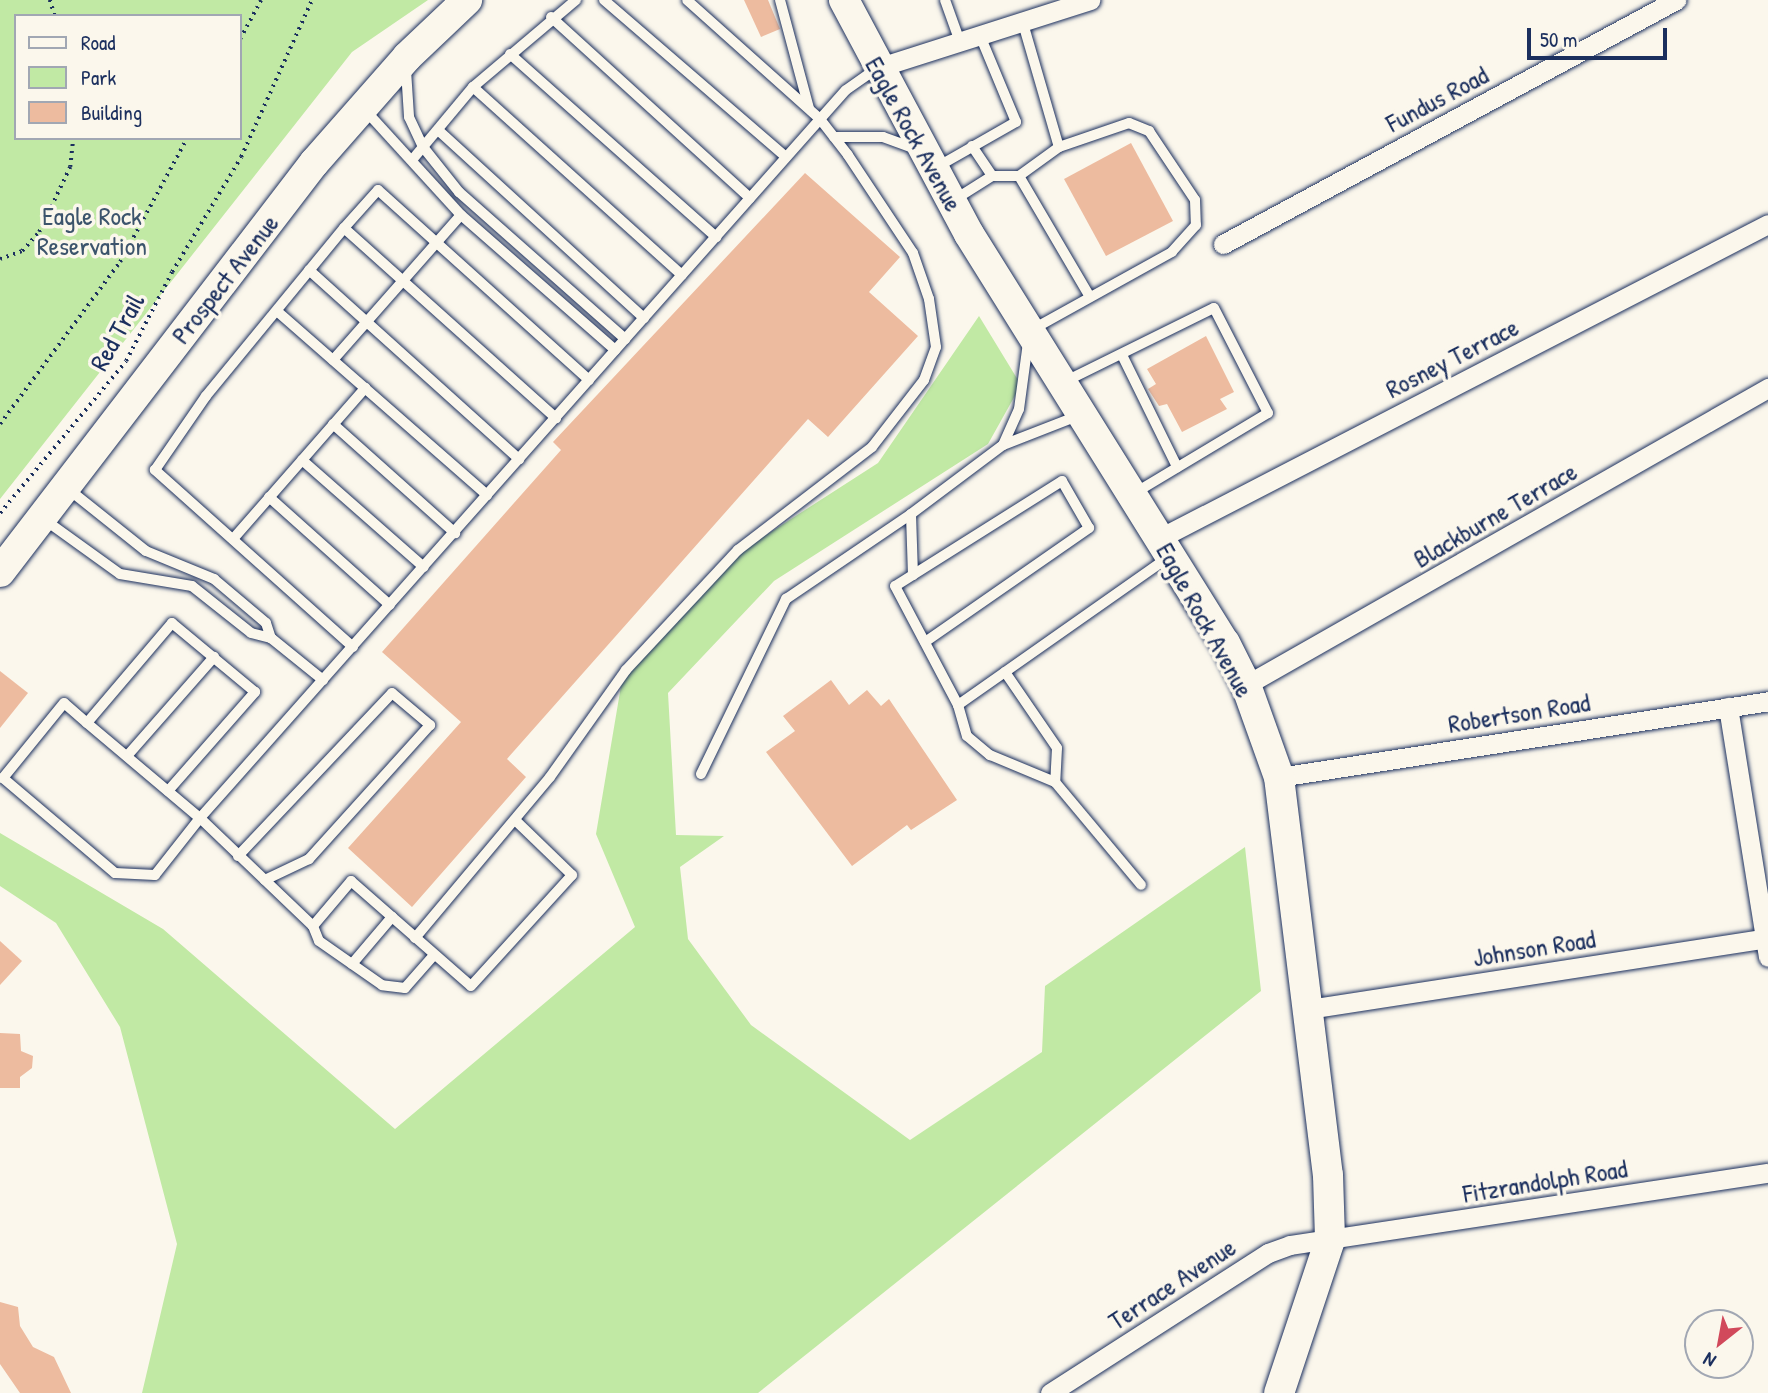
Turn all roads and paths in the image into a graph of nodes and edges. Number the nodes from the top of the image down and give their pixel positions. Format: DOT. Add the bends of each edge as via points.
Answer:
graph roads {
  1 [pos="261,0"];
  2 [pos="312,0"];
  3 [pos="467,0"];
  4 [pos="576,0"];
  5 [pos="604,0"];
  6 [pos="687,0"];
  7 [pos="780,0"];
  8 [pos="844,0"];
  9 [pos="945,0"];
  10 [pos="1090,0"];
  11 [pos="1676,0"];
  12 [pos="551,17"];
  13 [pos="1022,20"];
  14 [pos="979,33"];
  15 [pos="242,35"];
  16 [pos="959,39"];
  17 [pos="510,54"];
  18 [pos="407,57"];
  19 [pos="877,68"];
  20 [pos="472,87"];
  21 [pos="362,107"];
  22 [pos="809,108"];
  23 [pos="820,119"];
  24 [pos="438,130"];
  25 [pos="834,137"];
  26 [pos="73,140"];
  27 [pos="186,140"];
  28 [pos="972,146"];
  29 [pos="423,147"];
  30 [pos="1059,147"];
  31 [pos="786,157"];
  32 [pos="412,160"];
  33 [pos="929,161"];
  34 [pos="992,176"];
  35 [pos="1019,176"];
  36 [pos="750,198"];
  37 [pos="951,201"];
  38 [pos="461,215"];
  39 [pos="1768,224"];
  40 [pos="344,228"];
  41 [pos="716,237"];
  42 [pos="437,243"];
  43 [pos="1223,244"];
  44 [pos="0,259"];
  45 [pos="309,270"];
  46 [pos="682,275"];
  47 [pos="402,282"];
  48 [pos="1090,297"];
  49 [pos="278,312"];
  50 [pos="644,318"];
  51 [pos="367,321"];
  52 [pos="1029,331"];
  53 [pos="625,339"];
  54 [pos="615,350"];
  55 [pos="1122,355"];
  56 [pos="333,360"];
  57 [pos="589,380"];
  58 [pos="1063,383"];
  59 [pos="365,388"];
  60 [pos="1768,388"];
  61 [pos="1082,414"];
  62 [pos="556,418"];
  63 [pos="0,424"];
  64 [pos="333,424"];
  65 [pos="1003,445"];
  66 [pos="519,459"];
  67 [pos="302,460"];
  68 [pos="1177,467"];
  69 [pos="65,486"];
  70 [pos="487,495"];
  71 [pos="1132,495"];
  72 [pos="270,497"];
  73 [pos="0,513"];
  74 [pos="911,514"];
  75 [pos="41,518"];
  76 [pos="455,533"];
  77 [pos="233,539"];
  78 [pos="1165,547"];
  79 [pos="424,567"];
  80 [pos="0,572"];
  81 [pos="913,575"];
  82 [pos="390,604"];
  83 [pos="271,638"];
  84 [pos="925,642"];
  85 [pos="353,647"];
  86 [pos="214,657"];
  87 [pos="1005,672"];
  88 [pos="323,680"];
  89 [pos="1246,685"];
  90 [pos="1768,701"];
  91 [pos="958,705"];
  92 [pos="1728,707"];
  93 [pos="87,723"];
  94 [pos="127,756"];
  95 [pos="701,774"];
  96 [pos="1279,777"];
  97 [pos="1055,782"];
  98 [pos="168,791"];
  99 [pos="200,818"];
  100 [pos="514,820"];
  101 [pos="239,856"];
  102 [pos="265,880"];
  103 [pos="1142,885"];
  104 [pos="392,917"];
  105 [pos="313,926"];
  106 [pos="415,937"];
  107 [pos="1767,944"];
  108 [pos="434,955"];
  109 [pos="352,964"];
  110 [pos="1309,1009"];
  111 [pos="1768,1173"];
  112 [pos="1330,1240"];
  113 [pos="1050,1393"];
  114 [pos="1279,1393"];
  1 -- 15 [label="path"];
  2 -- 73 [label="path, Red Trail" via="241,157 172,272 126,362"];
  3 -- 18 [label="main road, Prospect Avenue"];
  4 -- 12 [label="lane"];
  5 -- 31 [label="lane"];
  6 -- 22 [label="lane"];
  7 -- 22 [label="lane"];
  8 -- 19 [label="main road, Eagle Rock Avenue"];
  9 -- 16 [label="lane"];
  10 -- 13 [label="street"];
  11 -- 43 [label="street, Fundus Road"];
  12 -- 17 [label="lane"];
  12 -- 36 [label="lane"];
  13 -- 14 [label="street"];
  13 -- 30 [label="lane"];
  14 -- 16 [label="street"];
  14 -- 28 [label="lane" via="1016,122"];
  16 -- 19 [label="street"];
  17 -- 20 [label="lane"];
  17 -- 41 [label="lane"];
  18 -- 21 [label="main road, Prospect Avenue"];
  18 -- 29 [label="lane" via="405,98"];
  19 -- 23 [label="lane" via="846,90"];
  19 -- 33 [label="main road, Eagle Rock Avenue"];
  20 -- 24 [label="lane"];
  20 -- 46 [label="lane"];
  21 -- 32 [label="lane"];
  21 -- 69 [label="main road, Prospect Avenue"];
  22 -- 23 [label="lane"];
  23 -- 25 [label="lane"];
  23 -- 31 [label="lane"];
  24 -- 29 [label="lane"];
  24 -- 50 [label="lane"];
  25 -- 33 [label="lane" via="883,138"];
  25 -- 100 [label="lane" via="917,265 929,299 936,347 924,380 872,447 738,550 719,570 626,670"];
  26 -- 44 [label="path" via="70,167 39,232 22,251"];
  27 -- 63 [label="path" via="121,262"];
  28 -- 33 [label="lane"];
  28 -- 34 [label="lane"];
  29 -- 32 [label="lane"];
  29 -- 53 [label="lane" via="459,192"];
  30 -- 35 [label="lane"];
  30 -- 48 [label="lane" via="1129,123 1149,131 1195,200 1196,225 1172,252"];
  31 -- 36 [label="lane"];
  32 -- 38 [label="lane"];
  33 -- 37 [label="main road, Eagle Rock Avenue"];
  34 -- 35 [label="lane"];
  34 -- 37 [label="lane"];
  35 -- 48 [label="lane"];
  36 -- 41 [label="lane"];
  37 -- 52 [label="main road, Eagle Rock Avenue"];
  38 -- 42 [label="lane"];
  38 -- 54 [label="lane"];
  39 -- 78 [label="street, Rosney Terrace"];
  40 -- 42 [label="lane" via="378,190"];
  40 -- 45 [label="lane"];
  40 -- 47 [label="lane"];
  41 -- 46 [label="lane"];
  42 -- 47 [label="lane"];
  42 -- 57 [label="lane"];
  45 -- 49 [label="lane"];
  45 -- 51 [label="lane"];
  46 -- 50 [label="lane"];
  47 -- 51 [label="lane"];
  47 -- 62 [label="lane"];
  48 -- 52 [label="lane"];
  49 -- 56 [label="lane"];
  49 -- 77 [label="lane" via="206,396 155,470"];
  50 -- 53 [label="lane"];
  51 -- 56 [label="lane"];
  51 -- 66 [label="lane"];
  52 -- 58 [label="main road, Eagle Rock Avenue"];
  52 -- 65 [label="lane" via="1019,409"];
  53 -- 54 [label="lane"];
  54 -- 57 [label="lane"];
  55 -- 58 [label="lane"];
  55 -- 68 [label="lane"];
  55 -- 68 [label="lane" via="1214,309 1268,413"];
  56 -- 59 [label="lane"];
  57 -- 62 [label="lane"];
  58 -- 61 [label="main road, Eagle Rock Avenue"];
  59 -- 64 [label="lane"];
  59 -- 70 [label="lane"];
  60 -- 89 [label="street, Blackburne Terrace"];
  61 -- 65 [label="lane"];
  61 -- 71 [label="main road, Eagle Rock Avenue"];
  62 -- 66 [label="lane"];
  64 -- 67 [label="lane"];
  64 -- 76 [label="lane"];
  65 -- 74 [label="lane"];
  66 -- 70 [label="lane"];
  67 -- 72 [label="lane"];
  67 -- 79 [label="lane"];
  68 -- 71 [label="lane"];
  69 -- 75 [label="main road, Prospect Avenue"];
  69 -- 83 [label="lane" via="146,551 214,579 267,623"];
  70 -- 76 [label="lane"];
  71 -- 78 [label="main road, Eagle Rock Avenue"];
  72 -- 77 [label="lane"];
  72 -- 82 [label="lane"];
  74 -- 81 [label="lane"];
  74 -- 95 [label="lane" via="786,598"];
  75 -- 80 [label="main road, Prospect Avenue"];
  75 -- 83 [label="lane" via="120,573 192,586 251,632"];
  76 -- 79 [label="lane"];
  77 -- 85 [label="lane"];
  78 -- 87 [label="lane"];
  78 -- 89 [label="main road, Eagle Rock Avenue"];
  79 -- 82 [label="lane"];
  81 -- 84 [label="lane" via="895,586"];
  81 -- 84 [label="lane" via="1062,481 1090,528"];
  82 -- 85 [label="lane"];
  83 -- 88 [label="lane"];
  84 -- 91 [label="lane"];
  85 -- 88 [label="lane"];
  86 -- 93 [label="lane" via="172,623"];
  86 -- 94 [label="lane"];
  86 -- 98 [label="lane" via="254,692"];
  87 -- 91 [label="lane"];
  87 -- 97 [label="lane" via="1057,748"];
  88 -- 99 [label="lane"];
  89 -- 96 [label="main road, Eagle Rock Avenue"];
  90 -- 92 [label="street, Robertson Road"];
  91 -- 97 [label="lane" via="967,736 990,755"];
  92 -- 96 [label="street, Robertson Road"];
  92 -- 107 [label="street"];
  93 -- 94 [label="lane"];
  93 -- 99 [label="lane" via="64,703 3,778 115,873 155,875"];
  94 -- 98 [label="lane"];
  96 -- 110 [label="main road, Eagle Rock Avenue"];
  97 -- 103 [label="lane"];
  98 -- 99 [label="lane"];
  99 -- 101 [label="lane"];
  100 -- 106 [label="lane"];
  100 -- 108 [label="lane" via="572,875 471,986"];
  101 -- 102 [label="lane"];
  101 -- 102 [label="lane" via="392,693 430,726 309,859"];
  102 -- 105 [label="lane"];
  104 -- 105 [label="lane" via="351,881"];
  104 -- 106 [label="lane"];
  104 -- 109 [label="lane"];
  105 -- 109 [label="lane" via="319,941"];
  106 -- 108 [label="lane"];
  107 -- 110 [label="street, Johnson Road"];
  108 -- 109 [label="lane" via="405,988 382,985"];
  110 -- 112 [label="main road, Eagle Rock Avenue" via="1328,1175"];
  111 -- 112 [label="street, Fitzrandolph Road"];
  112 -- 113 [label="street, Terrace Avenue" via="1269,1253"];
  112 -- 114 [label="main road, Eagle Rock Avenue"];
}
